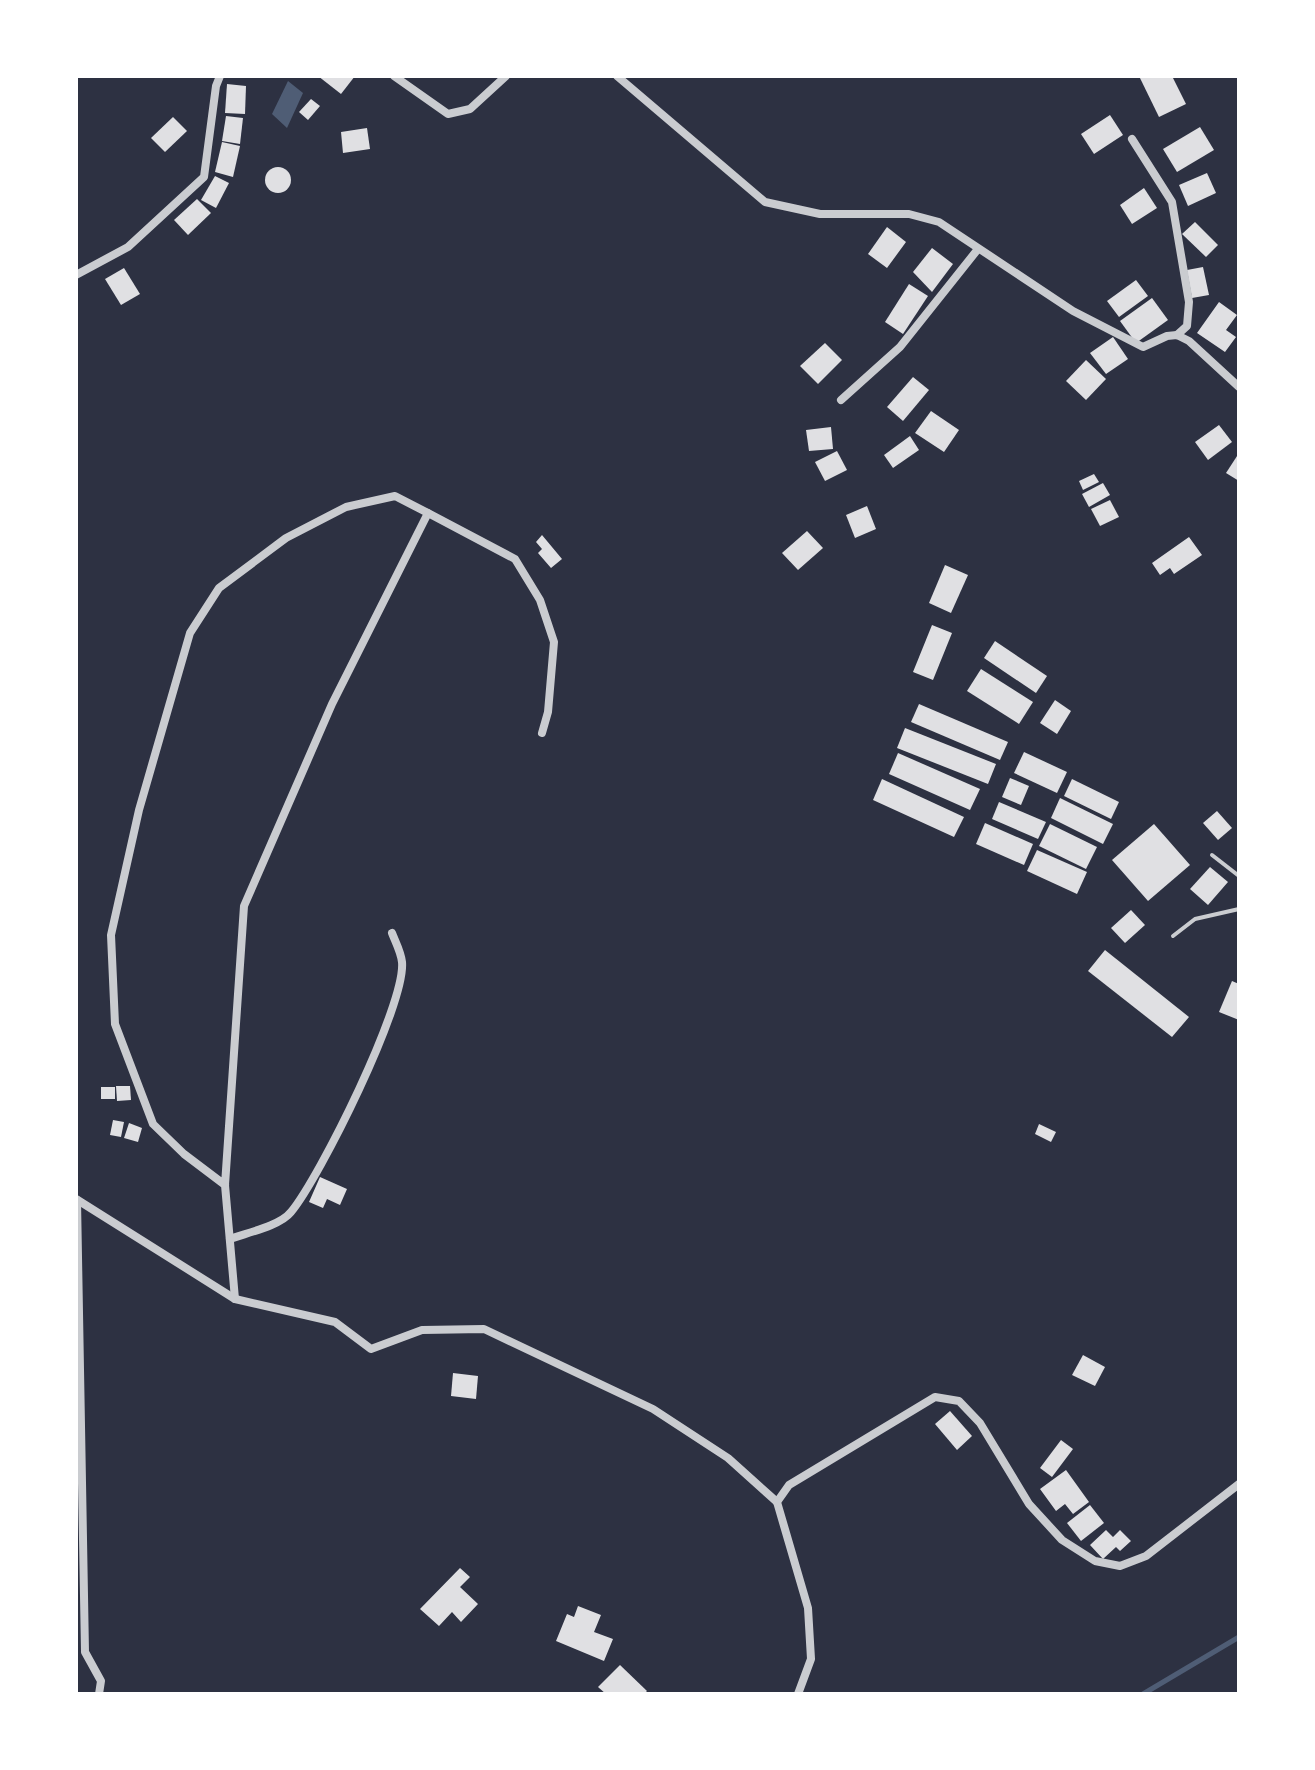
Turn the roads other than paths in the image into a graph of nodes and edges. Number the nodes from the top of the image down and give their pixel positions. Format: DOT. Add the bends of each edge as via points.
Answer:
graph roads {
  1 [pos="220,76"];
  2 [pos="394,76"];
  3 [pos="506,76"];
  4 [pos="617,76"];
  5 [pos="1132,139"];
  6 [pos="978,249"];
  7 [pos="76,275"];
  8 [pos="1177,335"];
  9 [pos="1239,387"];
  10 [pos="841,400"];
  11 [pos="428,513"];
  12 [pos="542,733"];
  13 [pos="1212,855"];
  14 [pos="1239,876"];
  15 [pos="1239,909"];
  16 [pos="392,933"];
  17 [pos="1173,936"];
  18 [pos="225,1185"];
  19 [pos="76,1200"];
  20 [pos="230,1239"];
  21 [pos="235,1299"];
  22 [pos="1239,1484"];
  23 [pos="777,1502"];
  24 [pos="99,1694"];
  25 [pos="798,1694"];
  1 -- 7 [label="street" via="204,177 128,247"];
  2 -- 3 [label="street" via="448,114 470,109"];
  4 -- 6 [label="street" via="765,202 820,214 909,214 939,222"];
  5 -- 8 [label="street" via="1172,202 1189,302 1187,326"];
  6 -- 8 [label="street" via="1124,339 1143,347"];
  6 -- 10 [label="street" via="900,347"];
  8 -- 9 [label="street"];
  11 -- 12 [label="street" via="515,559 540,600 554,642"];
  11 -- 18 [label="street" via="332,704 244,906"];
  11 -- 18 [label="street" via="395,496 346,507 286,538 219,588 190,633 139,810 111,935 115,1024 153,1124"];
  13 -- 14 [label="lane"];
  15 -- 17 [label="lane" via="1195,919"];
  16 -- 20 [label="street" via="403,963 363,1085 289,1215"];
  18 -- 20 [label="street"];
  19 -- 21 [label="street"];
  19 -- 24 [label="street" via="85,1652 101,1681"];
  20 -- 21 [label="street"];
  21 -- 23 [label="street" via="335,1322 371,1349 422,1330 484,1329 653,1409 728,1458"];
  22 -- 23 [label="street" via="1146,1556 1120,1566 1095,1561 1062,1540 1029,1504 970,1412 959,1401 935,1397 789,1485"];
  23 -- 25 [label="street" via="808,1608 811,1659"];
}
